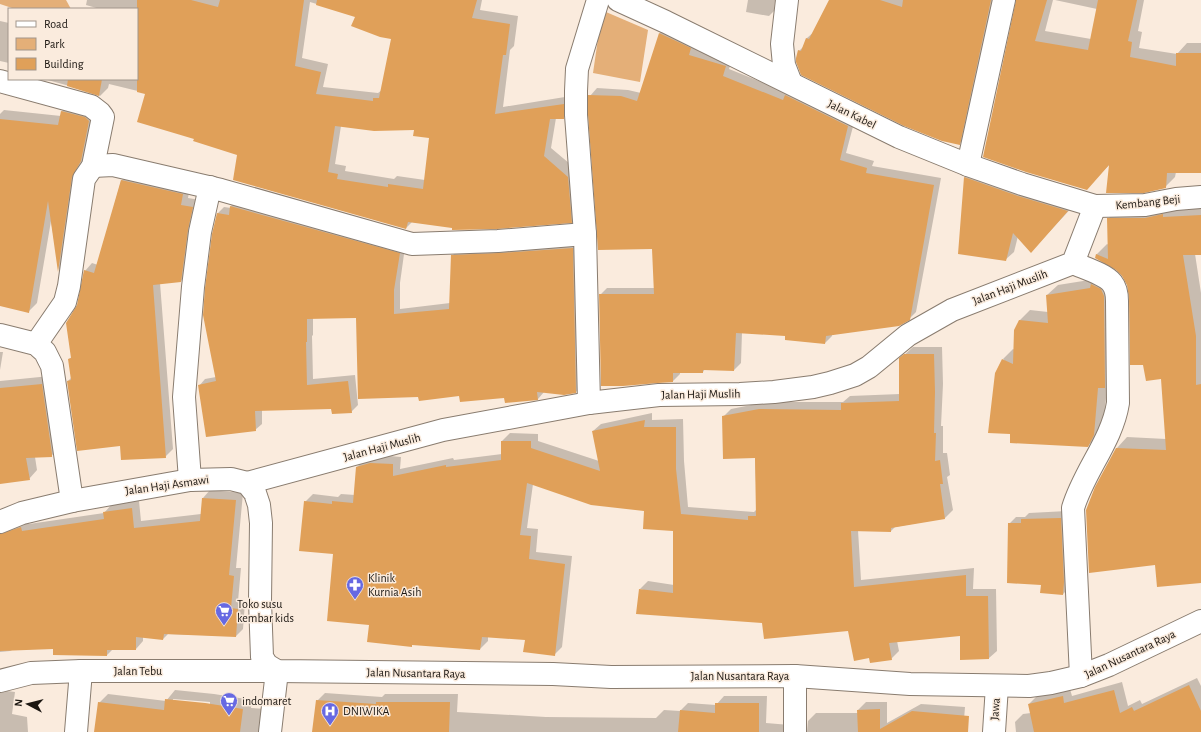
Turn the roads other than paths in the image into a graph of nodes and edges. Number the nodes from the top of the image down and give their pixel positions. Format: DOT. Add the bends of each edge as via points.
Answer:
graph roads {
  1 [pos="598,0"];
  2 [pos="618,0"];
  3 [pos="787,0"];
  4 [pos="1004,0"];
  5 [pos="0,81"];
  6 [pos="790,83"];
  7 [pos="92,166"];
  8 [pos="968,166"];
  9 [pos="210,187"];
  10 [pos="1201,197"];
  11 [pos="1095,206"];
  12 [pos="585,234"];
  13 [pos="1073,263"];
  14 [pos="0,335"];
  15 [pos="36,344"];
  16 [pos="589,404"];
  17 [pos="190,480"];
  18 [pos="247,483"];
  19 [pos="72,501"];
  20 [pos="0,522"];
  21 [pos="1201,621"];
  22 [pos="272,668"];
  23 [pos="81,671"];
  24 [pos="796,676"];
  25 [pos="1081,676"];
  26 [pos="0,681"];
  27 [pos="997,686"];
  28 [pos="76,732"];
  29 [pos="270,732"];
  30 [pos="795,732"];
  31 [pos="994,732"];
  1 -- 12 [label="street" via="577,69 576,115"];
  2 -- 6 [label="street, Jalan Kabel"];
  3 -- 6 [label="street" via="782,44 784,65"];
  4 -- 8 [label="street"];
  5 -- 7 [label="street" via="91,106 100,113 103,117"];
  6 -- 8 [label="street, Jalan Kabel" via="899,137"];
  7 -- 9 [label="street" via="112,165"];
  7 -- 15 [label="street" via="84,179 69,286 64,302"];
  8 -- 11 [label="street, Jalan Kabel"];
  9 -- 12 [label="street" via="412,244"];
  9 -- 17 [label="street" via="200,232 193,287 184,397"];
  10 -- 11 [label="street, Kembang Beji" via="1146,205"];
  11 -- 13 [label="street"];
  12 -- 16 [label="street"];
  13 -- 16 [label="street, Jalan Haji Muslih" via="952,310 908,336 869,367 855,375 830,383 774,392 659,395"];
  13 -- 25 [label="street" via="1107,278 1113,284 1117,301 1118,403 1110,431 1073,508"];
  14 -- 15 [label="street"];
  15 -- 19 [label="street" via="45,352 52,366"];
  16 -- 18 [label="street, Jalan Haji Muslih" via="443,430"];
  17 -- 18 [label="street, Jalan Haji Asmawi" via="231,479"];
  17 -- 19 [label="street, Jalan Haji Asmawi"];
  18 -- 22 [label="street" via="255,493 259,505 262,657"];
  19 -- 20 [label="street, Jalan Haji Asmawi" via="22,513"];
  21 -- 25 [label="street, Jalan Nusantara Raya"];
  22 -- 23 [label="street, Jalan Tebu"];
  22 -- 24 [label="street, Jalan Nusantara Raya" via="611,677"];
  22 -- 29 [label="street"];
  23 -- 26 [label="street, Jalan Tebu" via="31,673"];
  23 -- 28 [label="street"];
  24 -- 27 [label="street, Jalan Nusantara Raya" via="910,684"];
  24 -- 30 [label="street"];
  25 -- 27 [label="street, Jalan Nusantara Raya" via="1029,686"];
  27 -- 31 [label="street, Jawa"];
}
